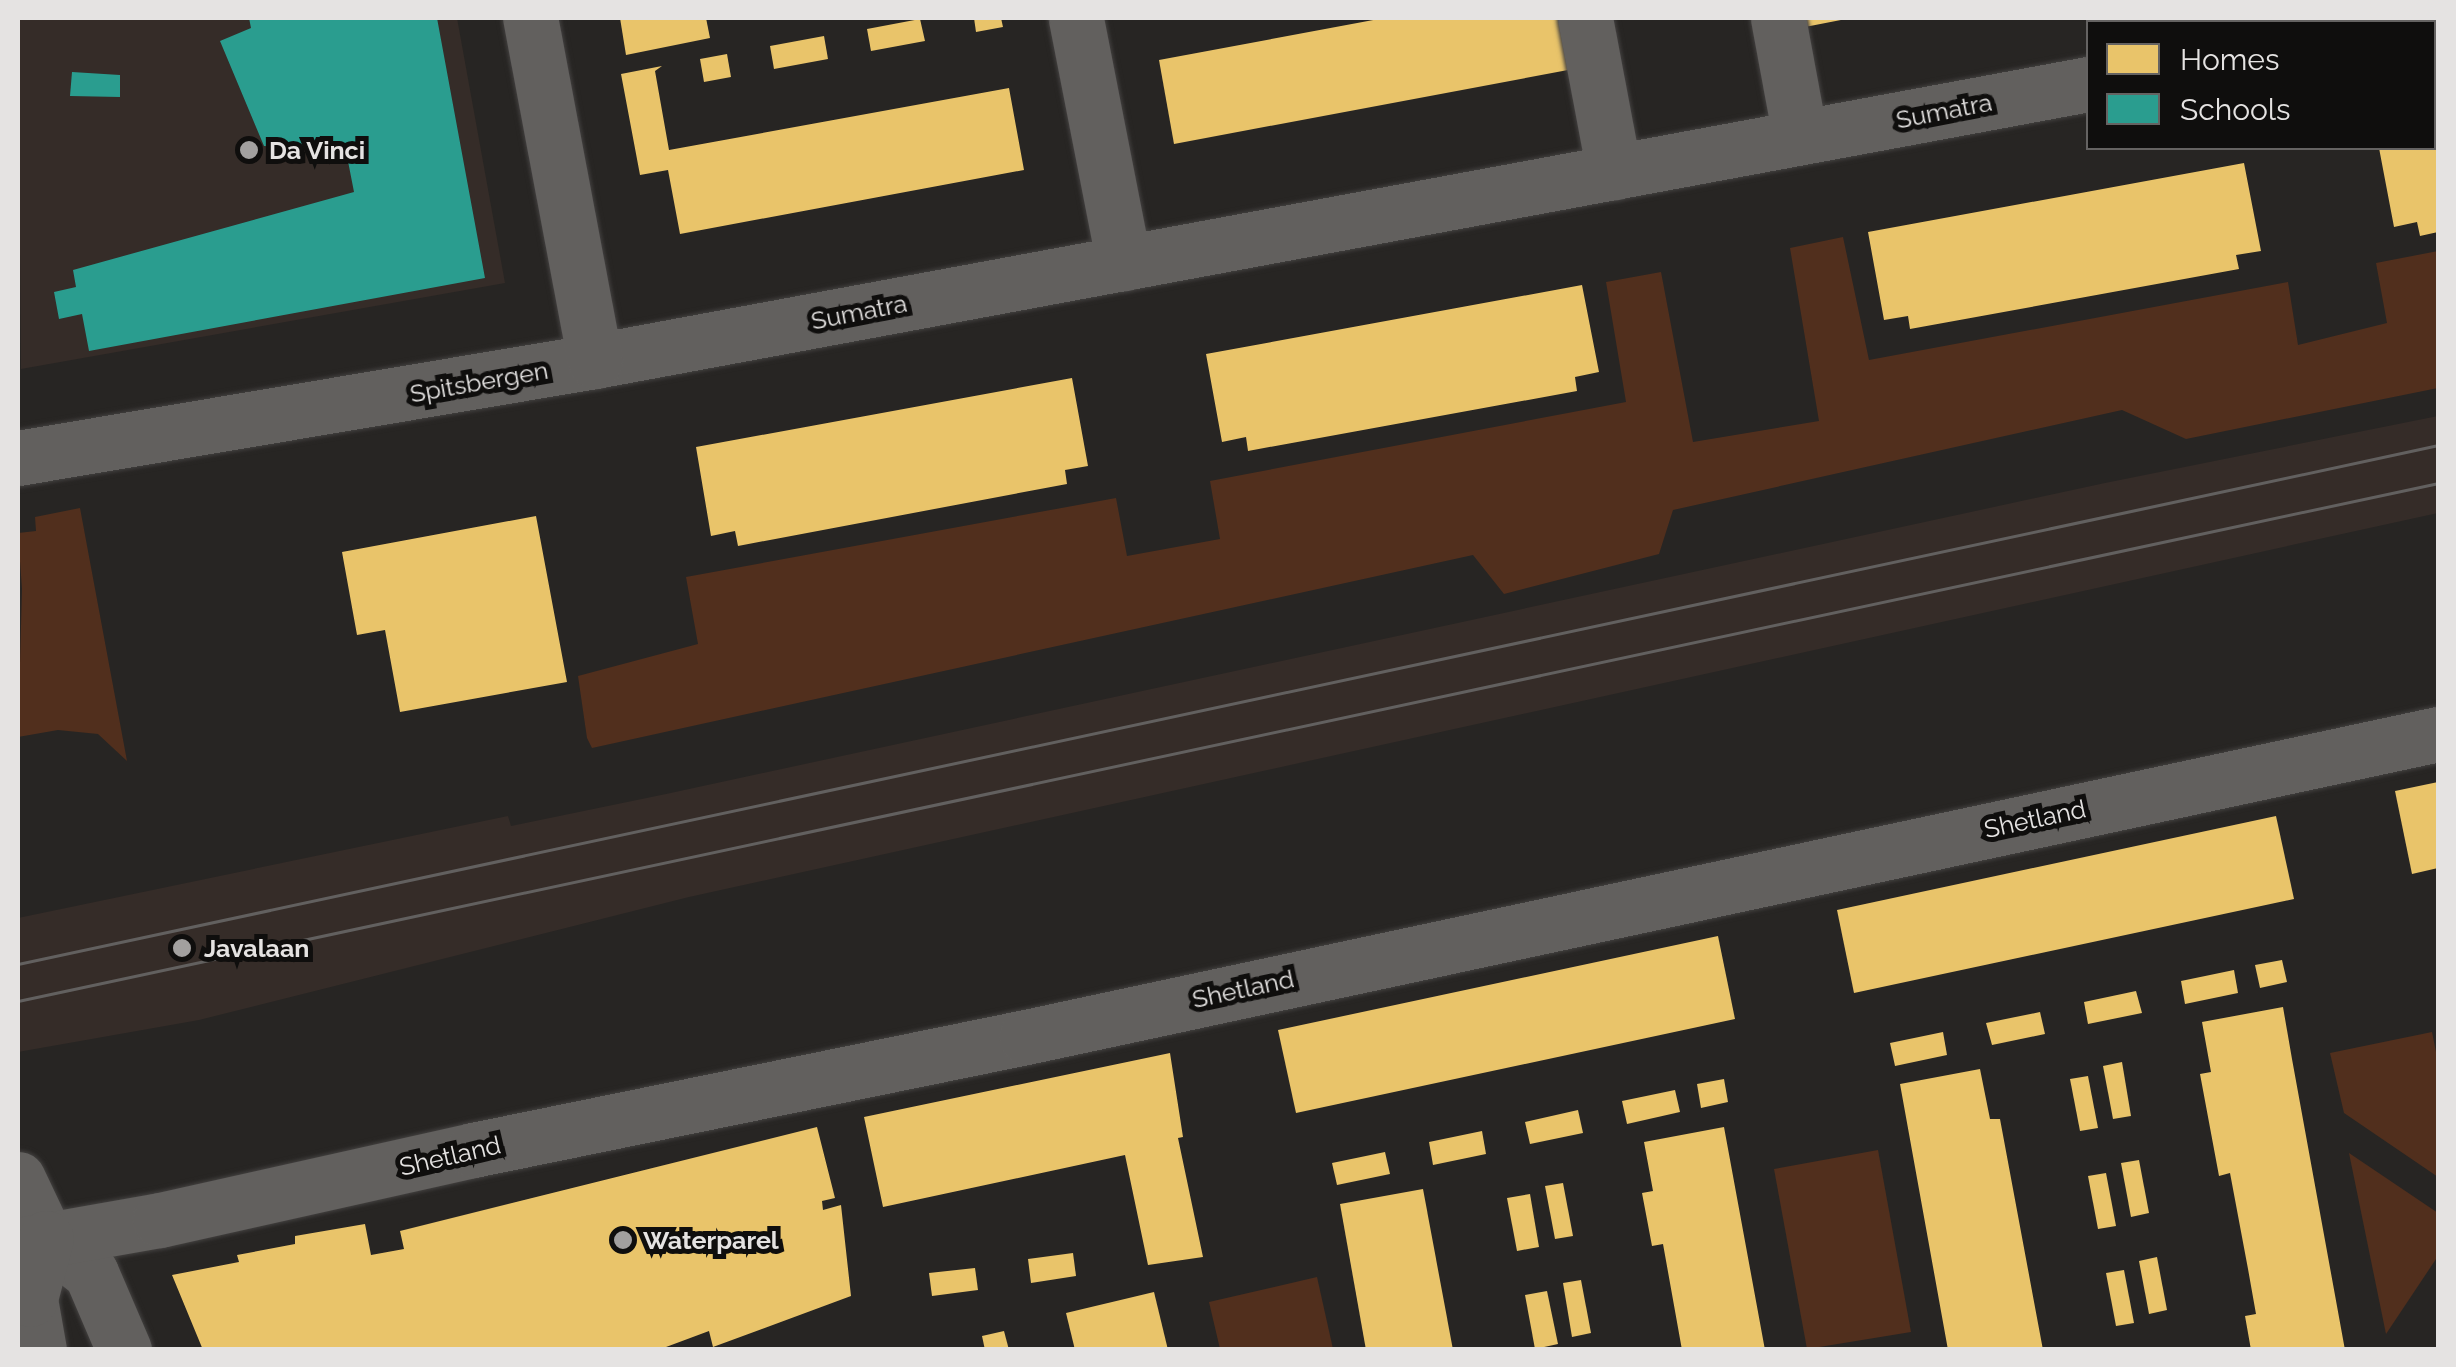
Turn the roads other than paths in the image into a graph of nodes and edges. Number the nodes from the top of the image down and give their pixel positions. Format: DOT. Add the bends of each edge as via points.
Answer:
graph roads {
  1 [pos="530,18"];
  2 [pos="1584,18"];
  3 [pos="1778,18"];
  4 [pos="1076,19"];
  5 [pos="2086,84"];
  6 [pos="1800,138"];
  7 [pos="1614,172"];
  8 [pos="1124,263"];
  9 [pos="595,361"];
  10 [pos="18,458"];
  11 [pos="2438,734"];
  12 [pos="18,1179"];
  13 [pos="32,1242"];
  14 [pos="39,1350"];
  15 [pos="124,1350"];
  1 -- 9 [label="street"];
  2 -- 7 [label="street"];
  3 -- 6 [label="street"];
  4 -- 8 [label="street"];
  5 -- 6 [label="street, Sumatra"];
  6 -- 7 [label="street, Sumatra"];
  7 -- 8 [label="street, Sumatra"];
  8 -- 9 [label="street, Sumatra"];
  9 -- 10 [label="street, Spitsbergen"];
  11 -- 13 [label="street, Shetland"];
  12 -- 13 [label="street"];
  13 -- 14 [label="street" via="30,1298"];
  13 -- 15 [label="street" via="91,1273"];
}
